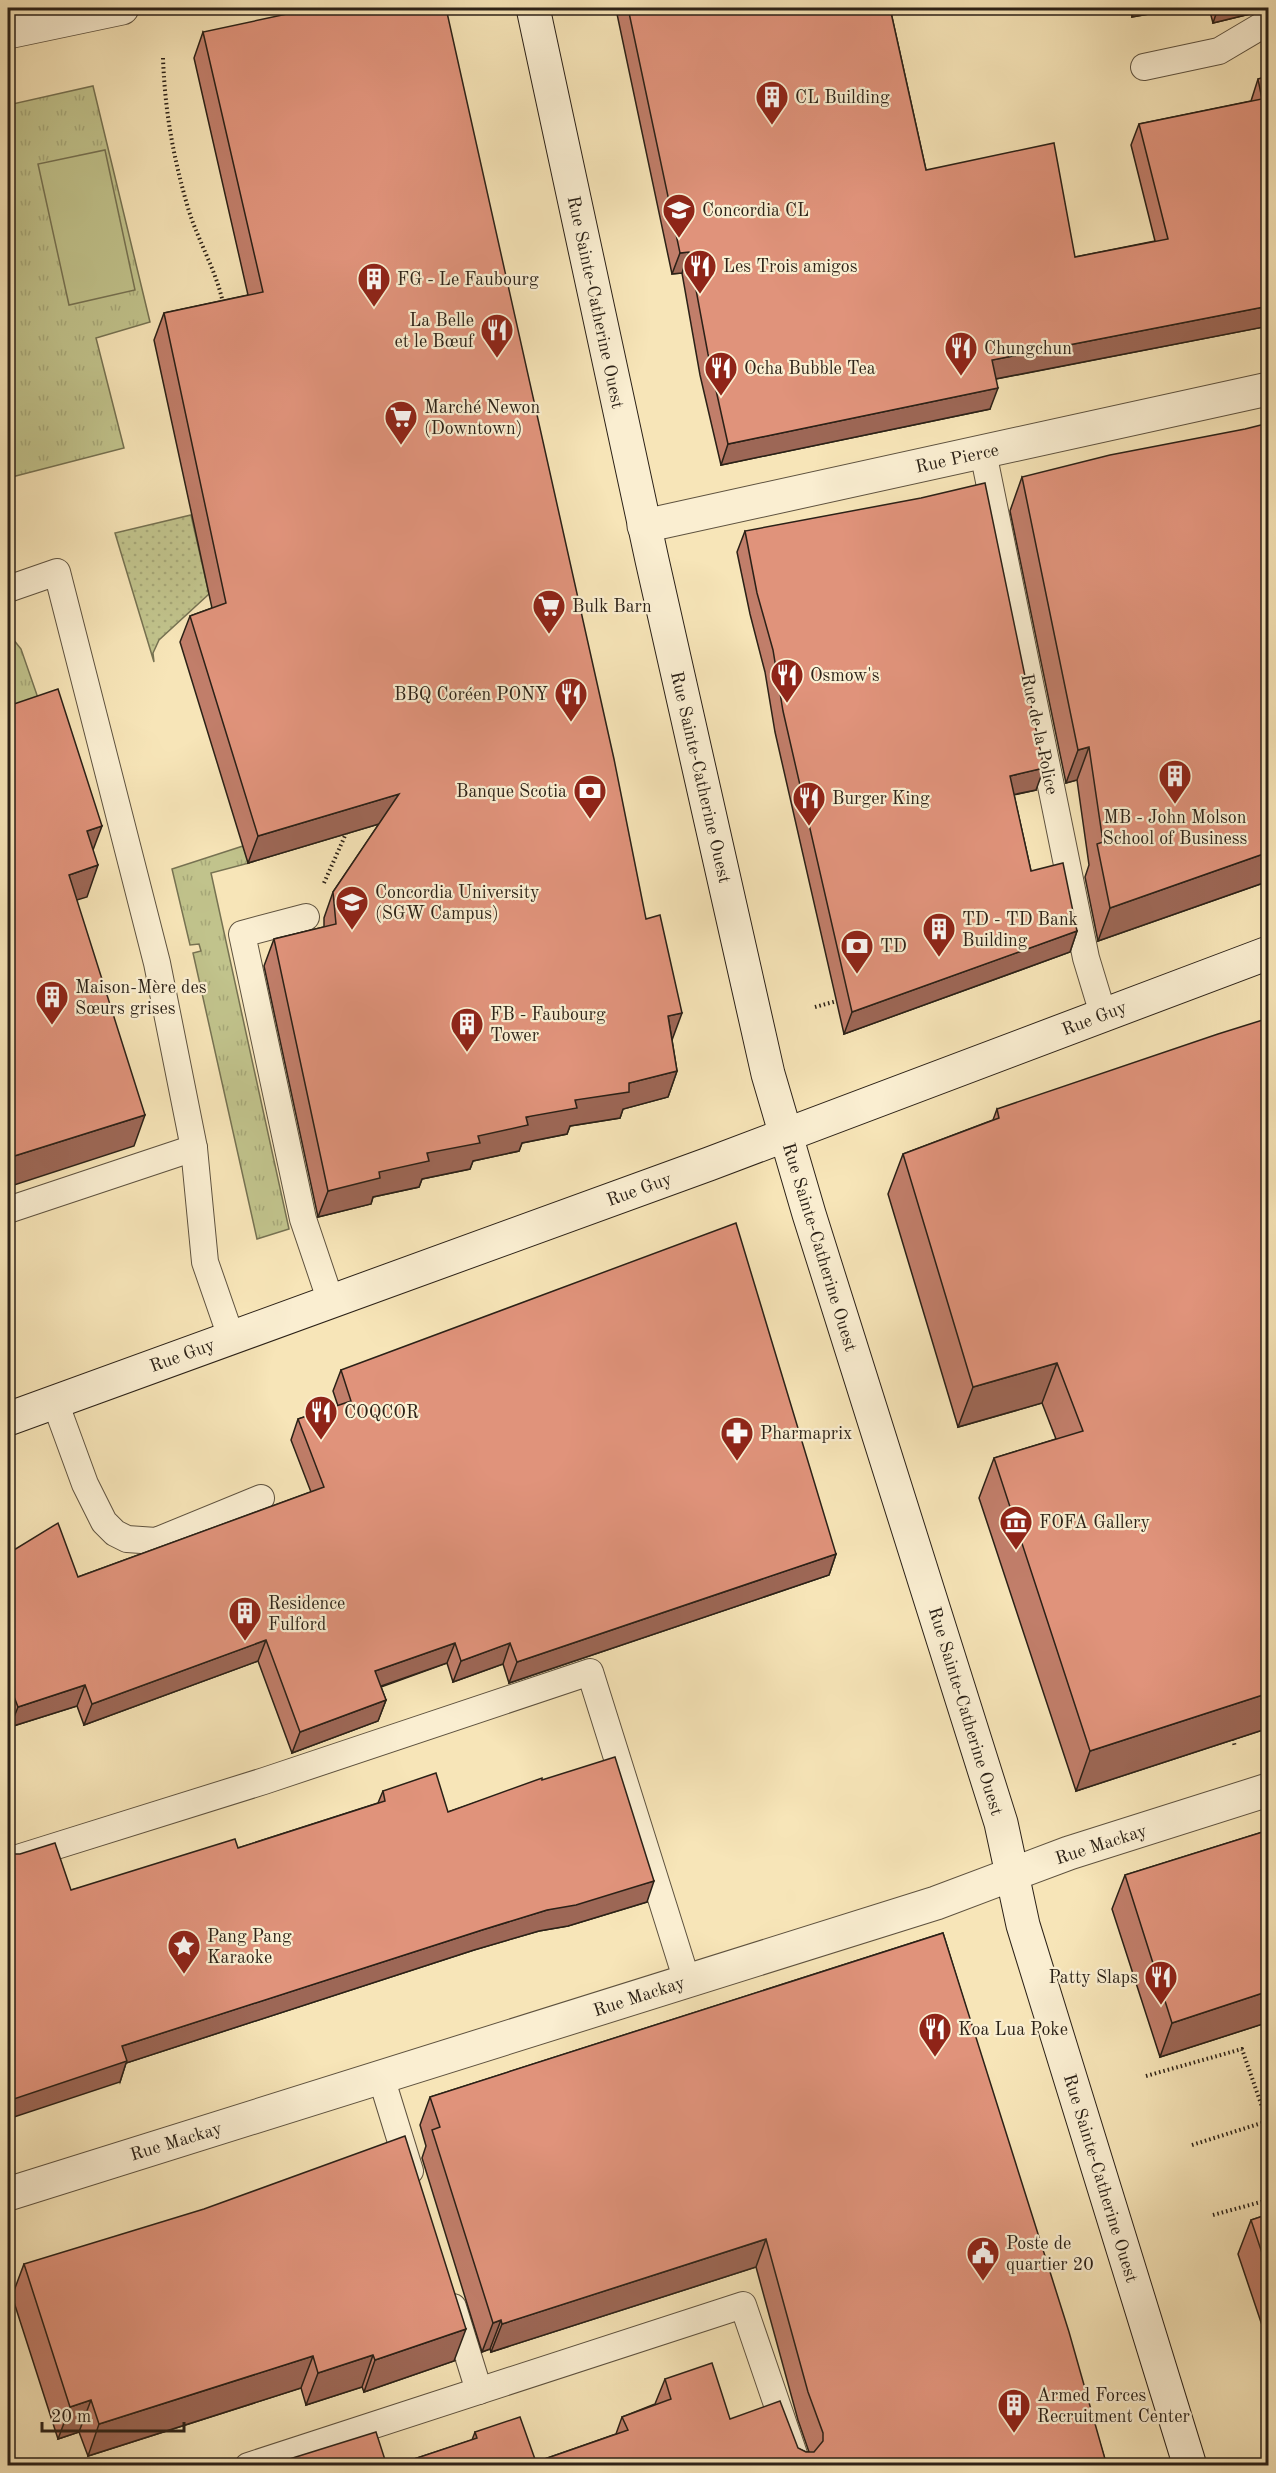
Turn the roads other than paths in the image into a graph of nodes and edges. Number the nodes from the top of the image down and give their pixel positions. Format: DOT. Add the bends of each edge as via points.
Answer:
graph roads {
  1 [pos="122,8"];
  2 [pos="533,8"];
  3 [pos="1269,22"];
  4 [pos="8,32"];
  5 [pos="1144,67"];
  6 [pos="1269,389"];
  7 [pos="983,452"];
  8 [pos="645,526"];
  9 [pos="8,589"];
  10 [pos="306,917"];
  11 [pos="1269,952"];
  12 [pos="1103,1014"];
  13 [pos="785,1134"];
  14 [pos="194,1148"];
  15 [pos="8,1210"];
  16 [pos="330,1302"];
  17 [pos="231,1337"];
  18 [pos="55,1402"];
  19 [pos="8,1419"];
  20 [pos="261,1498"];
  21 [pos="1269,1790"];
  22 [pos="8,1861"];
  23 [pos="1013,1874"];
  24 [pos="687,1981"];
  25 [pos="381,2077"];
  26 [pos="416,2189"];
  27 [pos="8,2194"];
  28 [pos="444,2279"];
  29 [pos="479,2391"];
  30 [pos="248,2466"];
  31 [pos="798,2466"];
  32 [pos="1190,2466"];
  1 -- 4 [label="street"];
  2 -- 8 [label="street, Rue Sainte-Catherine Ouest"];
  3 -- 5 [label="lane" via="1219,51"];
  6 -- 7 [label="street, Rue Pierce"];
  7 -- 8 [label="street, Rue Pierce"];
  7 -- 12 [label="lane, Rue de la Police" via="1086,958"];
  8 -- 13 [label="street, Rue Sainte-Catherine Ouest" via="761,1046"];
  9 -- 14 [label="lane" via="57,572 157,963"];
  10 -- 16 [label="lane" via="242,934 303,1220"];
  11 -- 12 [label="street, Rue Guy"];
  12 -- 13 [label="street, Rue Guy"];
  13 -- 16 [label="street, Rue Guy"];
  13 -- 23 [label="street, Rue Sainte-Catherine Ouest" via="991,1789"];
  14 -- 15 [label="lane"];
  14 -- 17 [label="lane" via="205,1262"];
  16 -- 17 [label="street, Rue Guy"];
  17 -- 18 [label="street, Rue Guy"];
  18 -- 19 [label="street, Rue Guy"];
  18 -- 20 [label="lane" via="85,1484 104,1522 127,1539 156,1540"];
  21 -- 23 [label="street, Rue Mackay"];
  22 -- 24 [label="lane" via="590,1672"];
  23 -- 24 [label="street, Rue Mackay" via="936,1903"];
  23 -- 32 [label="street, Rue Sainte-Catherine Ouest" via="1023,1925"];
  24 -- 25 [label="street, Rue Mackay"];
  25 -- 26 [label="lane"];
  25 -- 27 [label="street, Rue Mackay"];
  28 -- 29 [label="lane"];
  29 -- 30 [label="lane" via="376,2435"];
  29 -- 31 [label="lane" via="743,2305"];
}
